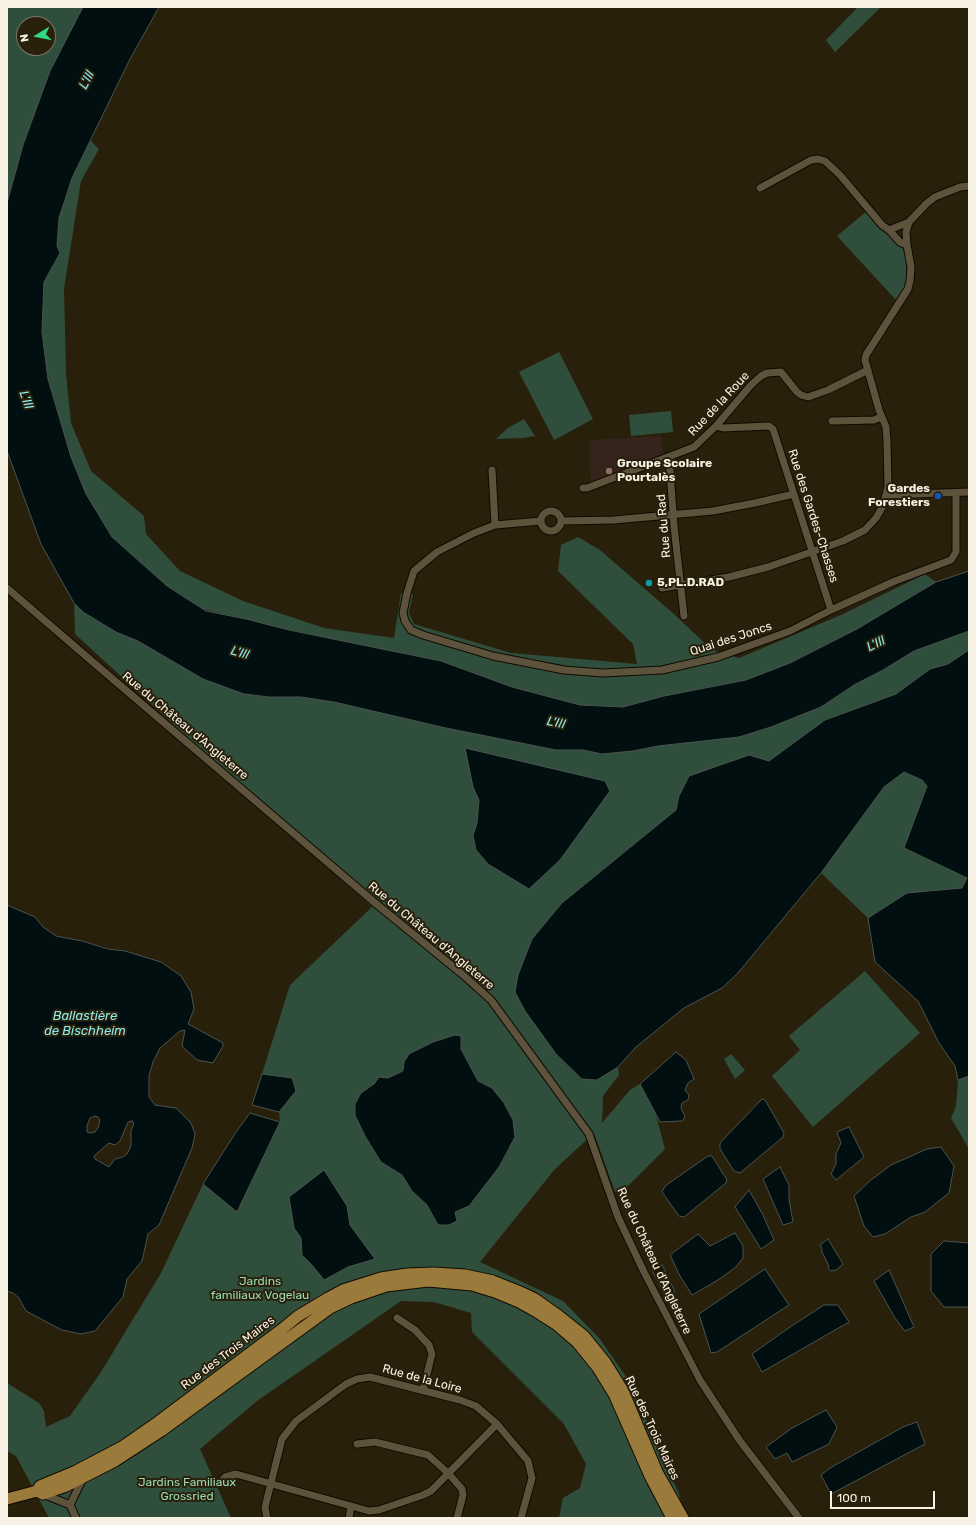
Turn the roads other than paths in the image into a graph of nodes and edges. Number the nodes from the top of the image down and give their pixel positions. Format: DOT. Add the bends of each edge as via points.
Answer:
graph roads {
  1 [pos="969,186"];
  2 [pos="760,188"];
  3 [pos="909,222"];
  4 [pos="889,230"];
  5 [pos="907,245"];
  6 [pos="868,370"];
  7 [pos="881,417"];
  8 [pos="832,421"];
  9 [pos="716,426"];
  10 [pos="669,457"];
  11 [pos="492,470"];
  12 [pos="583,488"];
  13 [pos="956,492"];
  14 [pos="969,492"];
  15 [pos="794,494"];
  16 [pos="887,494"];
  17 [pos="673,514"];
  18 [pos="541,521"];
  19 [pos="561,521"];
  20 [pos="496,525"];
  21 [pos="813,551"];
  22 [pos="680,586"];
  23 [pos="7,588"];
  24 [pos="662,588"];
  25 [pos="831,610"];
  26 [pos="684,616"];
  27 [pos="397,1318"];
  28 [pos="423,1390"];
  29 [pos="497,1424"];
  30 [pos="357,1444"];
  31 [pos="448,1473"];
  32 [pos="83,1477"];
  33 [pos="61,1482"];
  34 [pos="219,1484"];
  35 [pos="270,1484"];
  36 [pos="40,1493"];
  37 [pos="7,1499"];
  38 [pos="69,1503"];
  39 [pos="352,1506"];
  40 [pos="76,1518"];
  41 [pos="267,1518"];
  42 [pos="349,1518"];
  43 [pos="457,1518"];
  44 [pos="521,1518"];
  45 [pos="672,1518"];
  46 [pos="683,1518"];
  47 [pos="799,1518"];
  1 -- 3 [label="street" via="935,197"];
  2 -- 4 [label="street" via="811,160 818,159 833,167"];
  3 -- 4 [label="street"];
  3 -- 5 [label="street" via="906,232"];
  4 -- 5 [label="street" via="900,242"];
  5 -- 6 [label="street" via="911,267 908,289 866,355"];
  6 -- 7 [label="street"];
  6 -- 9 [label="street, Rue de la Roue" via="808,397 801,396 781,372 767,373 751,384"];
  7 -- 8 [label="street" via="874,420"];
  7 -- 16 [label="street" via="886,426"];
  9 -- 10 [label="street, Rue de la Roue" via="694,446"];
  9 -- 15 [label="street, Rue des Gardes-Chasses" via="769,426 773,429"];
  10 -- 12 [label="street, Rue de la Roue"];
  10 -- 17 [label="street, Rue du Rad"];
  11 -- 20 [label="street"];
  13 -- 14 [label="street"];
  13 -- 16 [label="street"];
  13 -- 25 [label="street, Quai des Joncs" via="956,552 951,560 895,581"];
  15 -- 17 [label="street" via="713,511"];
  15 -- 21 [label="street, Rue des Gardes-Chasses"];
  16 -- 21 [label="street" via="876,518 865,530"];
  17 -- 19 [label="street" via="614,520"];
  17 -- 22 [label="street, Rue du Rad"];
  18 -- 19 [label="street" via="545,513 551,511 559,515"];
  18 -- 19 [label="street" via="543,527 551,531 557,530"];
  18 -- 20 [label="street"];
  20 -- 25 [label="street, Quai des Joncs" via="443,548 414,571 403,613 410,630 493,656 564,670 604,673 662,670 718,657 790,631"];
  21 -- 22 [label="street" via="768,567"];
  21 -- 25 [label="street, Rue des Gardes-Chasses"];
  22 -- 24 [label="street"];
  22 -- 26 [label="street, Rue du Rad"];
  23 -- 47 [label="street, Rue du Château d'Angleterre" via="491,1000 589,1134 618,1217 700,1380 740,1441"];
  27 -- 28 [label="street" via="415,1330 429,1346 432,1354"];
  28 -- 29 [label="street, Rue de la Loire" via="476,1406"];
  28 -- 35 [label="street, Rue de la Loire" via="370,1377 346,1384 296,1421 282,1439"];
  29 -- 31 [label="street"];
  29 -- 44 [label="street, Rue de la Loire" via="528,1461 532,1478"];
  30 -- 31 [label="street" via="374,1442 428,1455"];
  31 -- 39 [label="street" via="431,1491 423,1495 379,1510 369,1511"];
  31 -- 43 [label="street" via="462,1489 463,1495"];
  32 -- 33 [label="main road, Rue des Trois Maires"];
  32 -- 38 [label="street"];
  32 -- 45 [label="main road, Rue des Trois Maires" via="115,1461 161,1431 330,1308 386,1286 428,1281 445,1282 472,1285 519,1302 556,1324 577,1342 598,1368 614,1394 650,1476"];
  33 -- 36 [label="main road, Rue des Trois Maires" via="40,1486"];
  33 -- 38 [label="street"];
  33 -- 46 [label="main road, Rue des Trois Maires" via="122,1447 298,1316 328,1298 343,1290 381,1278 434,1273 465,1275 518,1291 535,1299 584,1336 605,1362 623,1391 657,1472"];
  34 -- 35 [label="street" via="225,1478 236,1474"];
  35 -- 39 [label="street"];
  35 -- 41 [label="street, Rue de la Loire" via="265,1507"];
  36 -- 37 [label="main road, Rue des Trois Maires"];
  36 -- 38 [label="street"];
  38 -- 40 [label="street"];
  39 -- 42 [label="street"];
}
